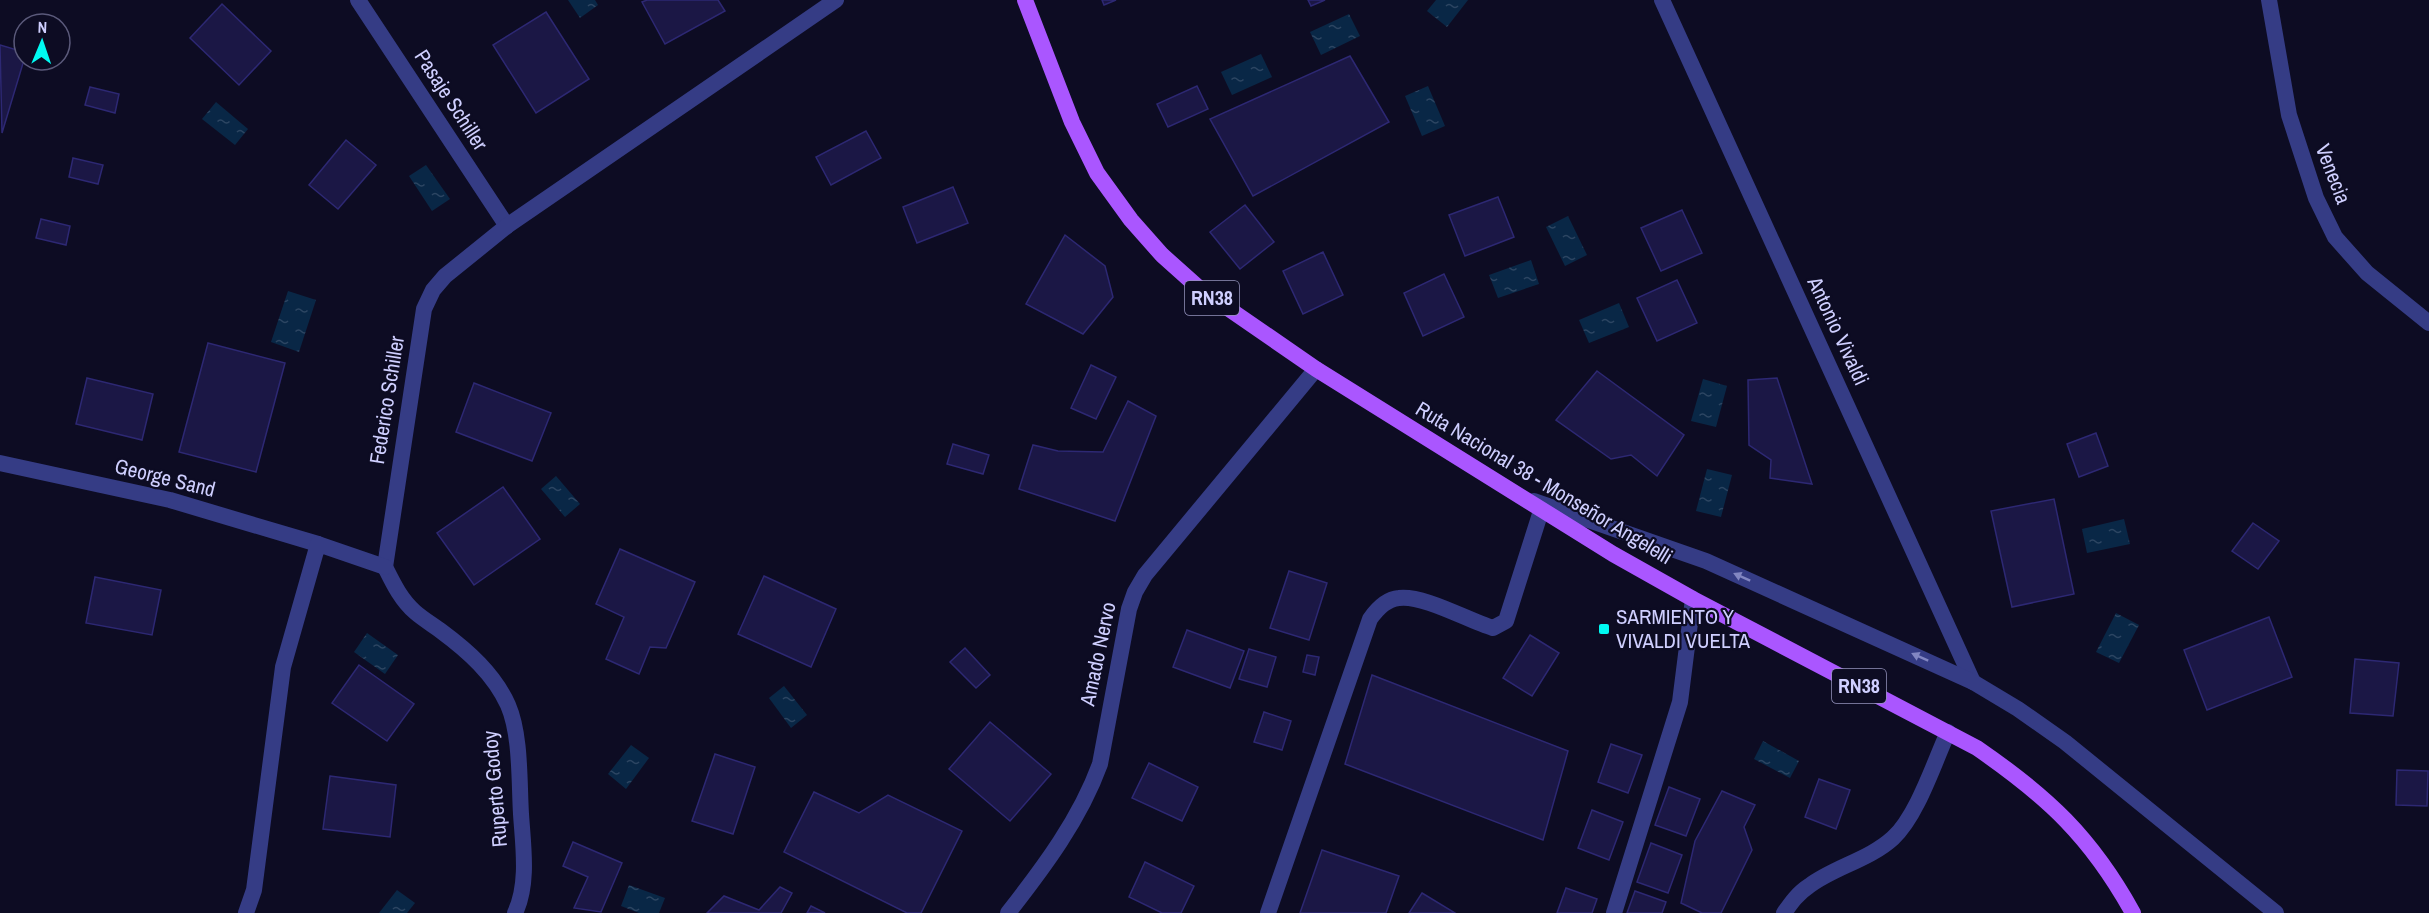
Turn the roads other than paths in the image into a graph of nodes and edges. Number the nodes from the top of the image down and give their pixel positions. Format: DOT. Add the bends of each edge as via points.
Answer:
graph roads {
  1 [pos="358,0"];
  2 [pos="836,0"];
  3 [pos="1025,0"];
  4 [pos="1662,0"];
  5 [pos="2269,0"];
  6 [pos="507,226"];
  7 [pos="2429,323"];
  8 [pos="1317,369"];
  9 [pos="0,463"];
  10 [pos="1512,493"];
  11 [pos="1541,511"];
  12 [pos="318,544"];
  13 [pos="385,567"];
  14 [pos="1693,599"];
  15 [pos="1973,682"];
  16 [pos="1948,732"];
  17 [pos="2267,911"];
  18 [pos="246,913"];
  19 [pos="514,913"];
  20 [pos="1008,913"];
  21 [pos="1268,913"];
  22 [pos="1614,913"];
  23 [pos="1784,913"];
  24 [pos="2133,913"];
  1 -- 6 [label="street, Pasaje Schiller"];
  2 -- 6 [label="street, Federico Schiller"];
  3 -- 8 [label="main road, Ruta Nacional 38 - Monseñor Angelelli / RN38" via="1072,122 1097,172 1131,219 1162,255 1200,289"];
  4 -- 15 [label="street, Antonio Vivaldi"];
  5 -- 7 [label="street, Venecia" via="2289,115 2316,198 2335,237 2367,273"];
  6 -- 13 [label="street, Federico Schiller" via="445,276 424,309"];
  8 -- 10 [label="main road, Ruta Nacional 38 - Monseñor Angelelli / RN38"];
  8 -- 20 [label="street, Amado Nervo" via="1145,575 1135,592 1100,764 1091,788 1059,843"];
  9 -- 12 [label="street, George Sand" via="170,500"];
  10 -- 11 [label="main road, Ruta Nacional 38 - Monseñor Angelelli / RN38"];
  15 -- 10 [label="street, one-way" via="1706,561"];
  11 -- 14 [label="main road, Ruta Nacional 38 - Monseñor Angelelli / RN38"];
  11 -- 21 [label="street" via="1506,621 1493,628 1417,598 1397,598 1380,606 1370,619"];
  12 -- 13 [label="street"];
  12 -- 18 [label="street" via="283,667 254,890"];
  13 -- 19 [label="street, Ruperto Godoy" via="399,594 415,612 481,665 508,706 515,728 524,852 522,886"];
  14 -- 16 [label="main road, Ruta Nacional 38 - Monseñor Angelelli / RN38"];
  14 -- 22 [label="street" via="1680,702"];
  15 -- 17 [label="street" via="2065,742"];
  16 -- 23 [label="street" via="1910,816 1894,837 1810,885"];
  16 -- 24 [label="main road, Ruta Nacional 38 - Monseñor Angelelli / RN38" via="2012,773 2068,820 2114,878"];
}
